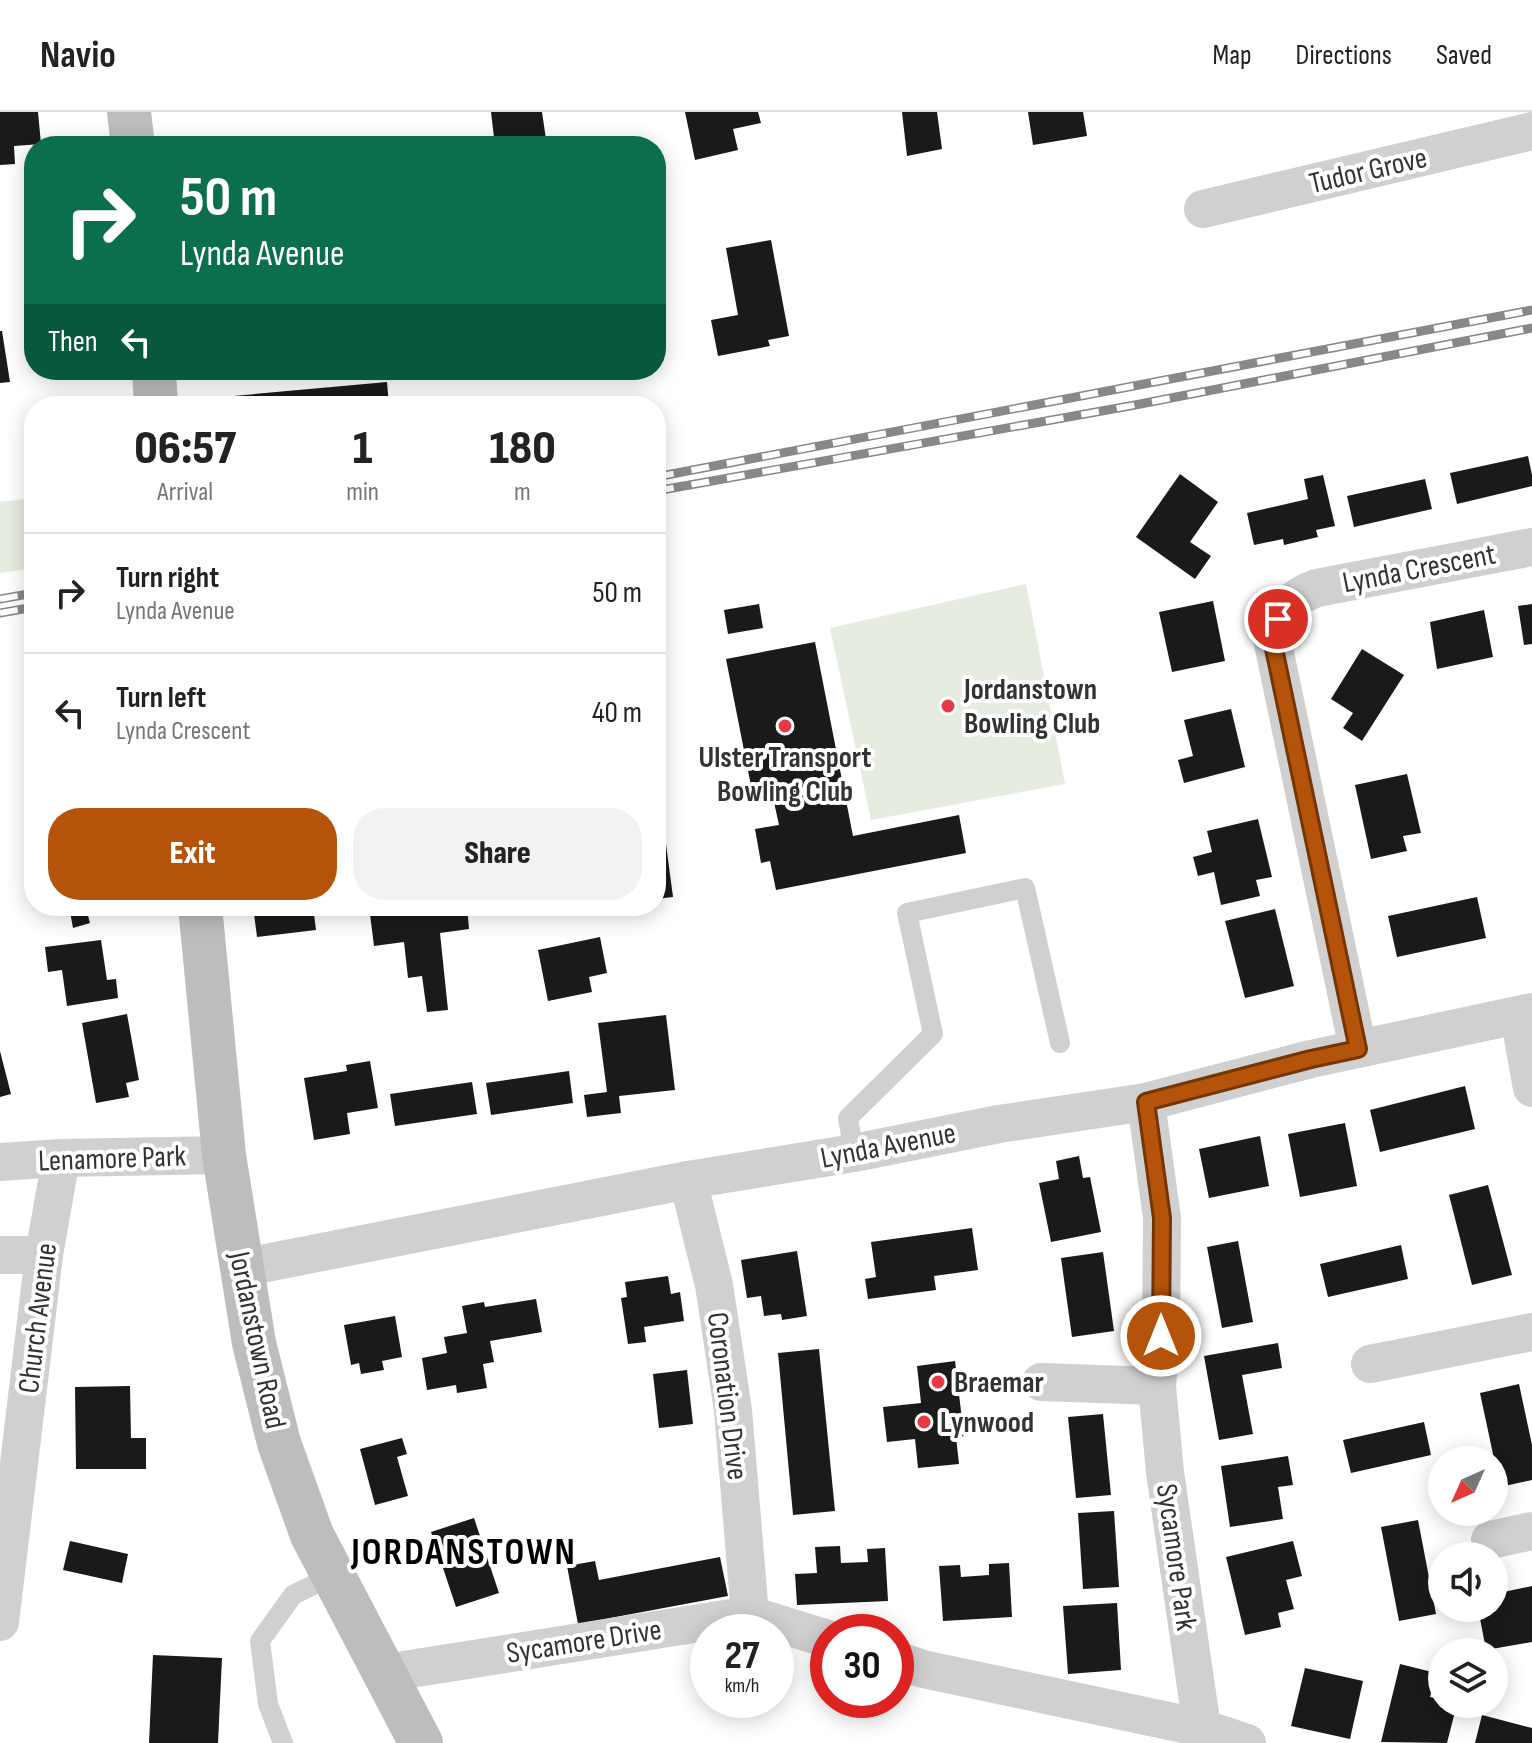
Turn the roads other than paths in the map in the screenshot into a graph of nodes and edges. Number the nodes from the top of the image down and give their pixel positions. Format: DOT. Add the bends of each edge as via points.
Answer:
graph roads {
  1 [pos="129,112"];
  2 [pos="1532,131"];
  3 [pos="132,136"];
  4 [pos="1203,209"];
  5 [pos="1532,547"];
  6 [pos="201,916"];
  7 [pos="1525,1014"];
  8 [pos="1060,1043"];
  9 [pos="1358,1049"];
  10 [pos="1532,1088"];
  11 [pos="1146,1102"];
  12 [pos="854,1153"];
  13 [pos="224,1155"];
  14 [pos="61,1158"];
  15 [pos="0,1162"];
  16 [pos="688,1180"];
  17 [pos="0,1255"];
  18 [pos="44,1255"];
  19 [pos="241,1268"];
  20 [pos="1532,1332"];
  21 [pos="1370,1364"];
  22 [pos="1041,1382"];
  23 [pos="1157,1386"];
  24 [pos="1532,1531"];
  25 [pos="1490,1540"];
  26 [pos="332,1576"];
  27 [pos="750,1614"];
  28 [pos="0,1622"];
  29 [pos="690,1625"];
  30 [pos="914,1666"];
  31 [pos="385,1673"];
  32 [pos="1202,1728"];
  33 [pos="283,1743"];
  34 [pos="421,1743"];
  35 [pos="1247,1743"];
  1 -- 3 [label="street"];
  2 -- 4 [label="street, Tudor Grove"];
  5 -- 9 [label="street, Lynda Crescent" via="1317,588 1290,601 1278,619 1272,639"];
  6 -- 13 [label="street, Jordanstown Road"];
  7 -- 9 [label="street, Lynda Avenue"];
  7 -- 10 [label="street"];
  8 -- 12 [label="lane" via="1025,888 907,913 933,1034 848,1118"];
  9 -- 11 [label="street, Lynda Avenue"];
  11 -- 12 [label="street, Lynda Avenue"];
  11 -- 23 [label="street, Sycamore Park" via="1162,1218"];
  12 -- 16 [label="street, Lynda Avenue"];
  13 -- 14 [label="street, Lenamore Park"];
  13 -- 19 [label="street, Jordanstown Road"];
  14 -- 15 [label="street, Lenamore Park"];
  14 -- 18 [label="street, Church Avenue"];
  16 -- 19 [label="street, Lynda Avenue"];
  16 -- 27 [label="street, Coronation Drive" via="714,1285 733,1410"];
  17 -- 18 [label="street"];
  18 -- 28 [label="street, Church Avenue"];
  19 -- 26 [label="street, Jordanstown Road" via="279,1443"];
  20 -- 21 [label="street"];
  22 -- 23 [label="street"];
  23 -- 32 [label="street, Sycamore Park"];
  24 -- 25 [label="street"];
  26 -- 31 [label="street, Jordanstown Road"];
  26 -- 33 [label="lane" via="293,1595 260,1641 268,1704"];
  29 -- 31 [label="street, Sycamore Drive"];
  30 -- 32 [label="street"];
  31 -- 34 [label="street, Jordanstown Road"];
  32 -- 35 [label="street"];
}
